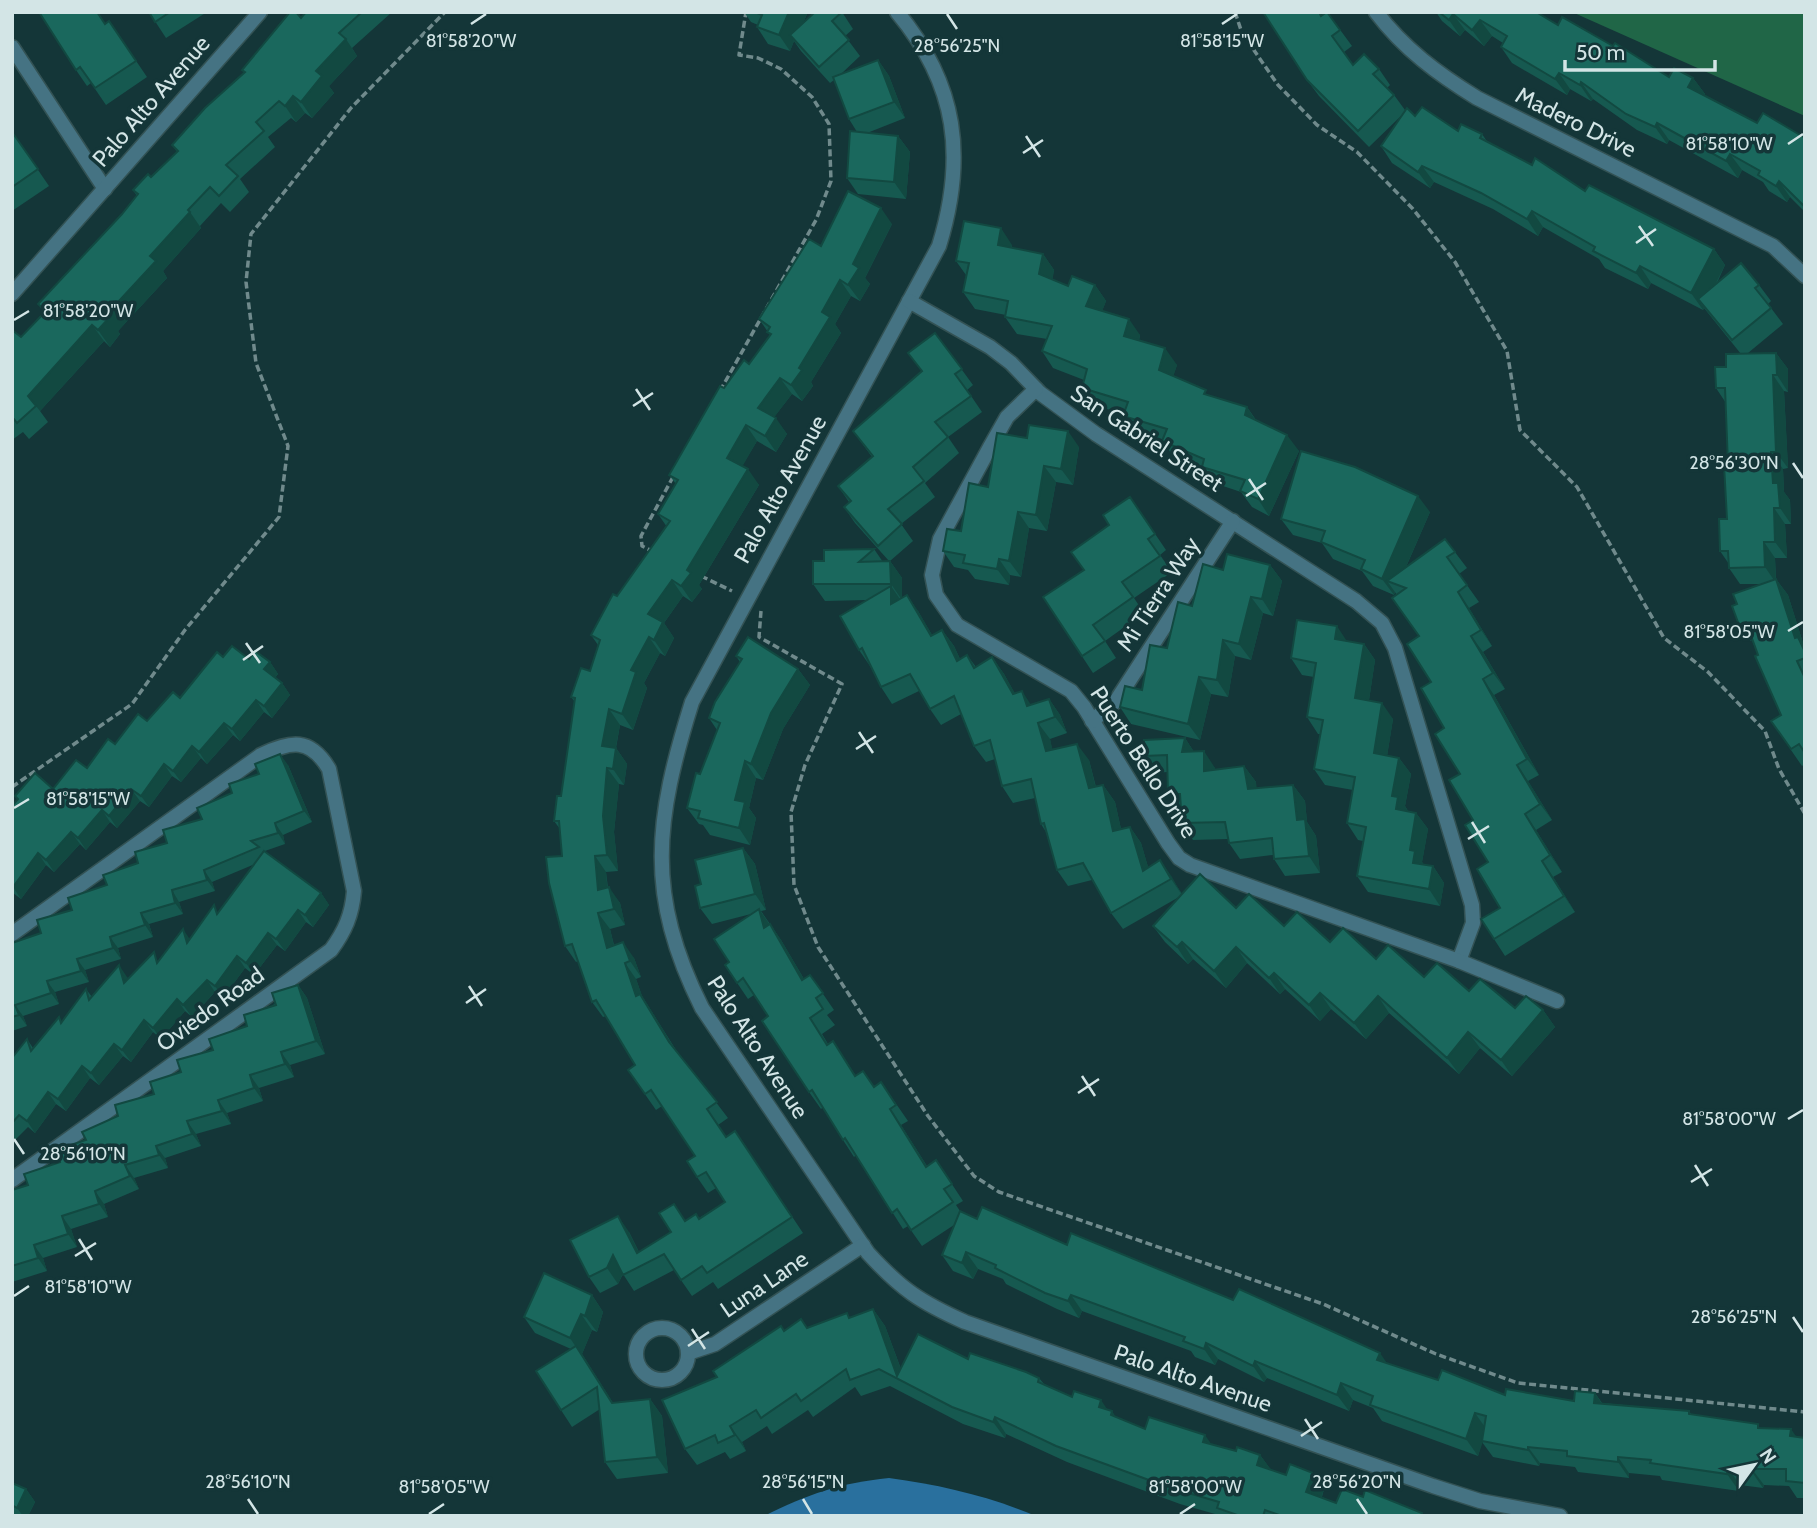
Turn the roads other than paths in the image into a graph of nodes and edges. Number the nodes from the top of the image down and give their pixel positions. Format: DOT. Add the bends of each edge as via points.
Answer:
graph roads {
  1 [pos="260,12"];
  2 [pos="897,12"];
  3 [pos="1376,12"];
  4 [pos="12,47"];
  5 [pos="104,189"];
  6 [pos="1805,276"];
  7 [pos="12,294"];
  8 [pos="909,301"];
  9 [pos="1035,388"];
  10 [pos="1233,522"];
  11 [pos="1093,722"];
  12 [pos="12,934"];
  13 [pos="1460,961"];
  14 [pos="1557,1001"];
  15 [pos="12,1180"];
  16 [pos="863,1245"];
  17 [pos="688,1353"];
  18 [pos="1560,1516"];
  1 -- 5 [label="street, Palo Alto Avenue"];
  2 -- 8 [label="street, Palo Alto Avenue" via="938,80 951,118 956,154 939,246"];
  3 -- 6 [label="street, Madero Drive" via="1437,74 1773,246"];
  4 -- 5 [label="street, Palo Alto Avenue"];
  5 -- 7 [label="street, Palo Alto Avenue"];
  8 -- 9 [label="street, San Gabriel Street" via="990,347"];
  8 -- 16 [label="street, Palo Alto Avenue" via="692,702 679,742 660,839 671,936 702,1008"];
  9 -- 10 [label="street, San Gabriel Street" via="1096,434"];
  9 -- 11 [label="street, Puerto Bello Drive" via="1007,417 990,447 940,540 932,575 936,595 957,625 1071,691"];
  10 -- 11 [label="street, Mi Tierra Way" via="1116,701"];
  10 -- 13 [label="street, San Gabriel Street" via="1356,601 1390,635 1472,905 1473,923"];
  11 -- 13 [label="street, Puerto Bello Drive" via="1178,858"];
  12 -- 15 [label="street, Oviedo Road" via="261,755 285,744 301,744 320,754 329,769 354,891 352,910 331,950"];
  13 -- 14 [label="street, Puerto Bello Drive"];
  16 -- 17 [label="street, Luna Lane" via="715,1344"];
  16 -- 18 [label="street, Palo Alto Avenue" via="894,1282 922,1303 965,1322 1480,1501"];
}
